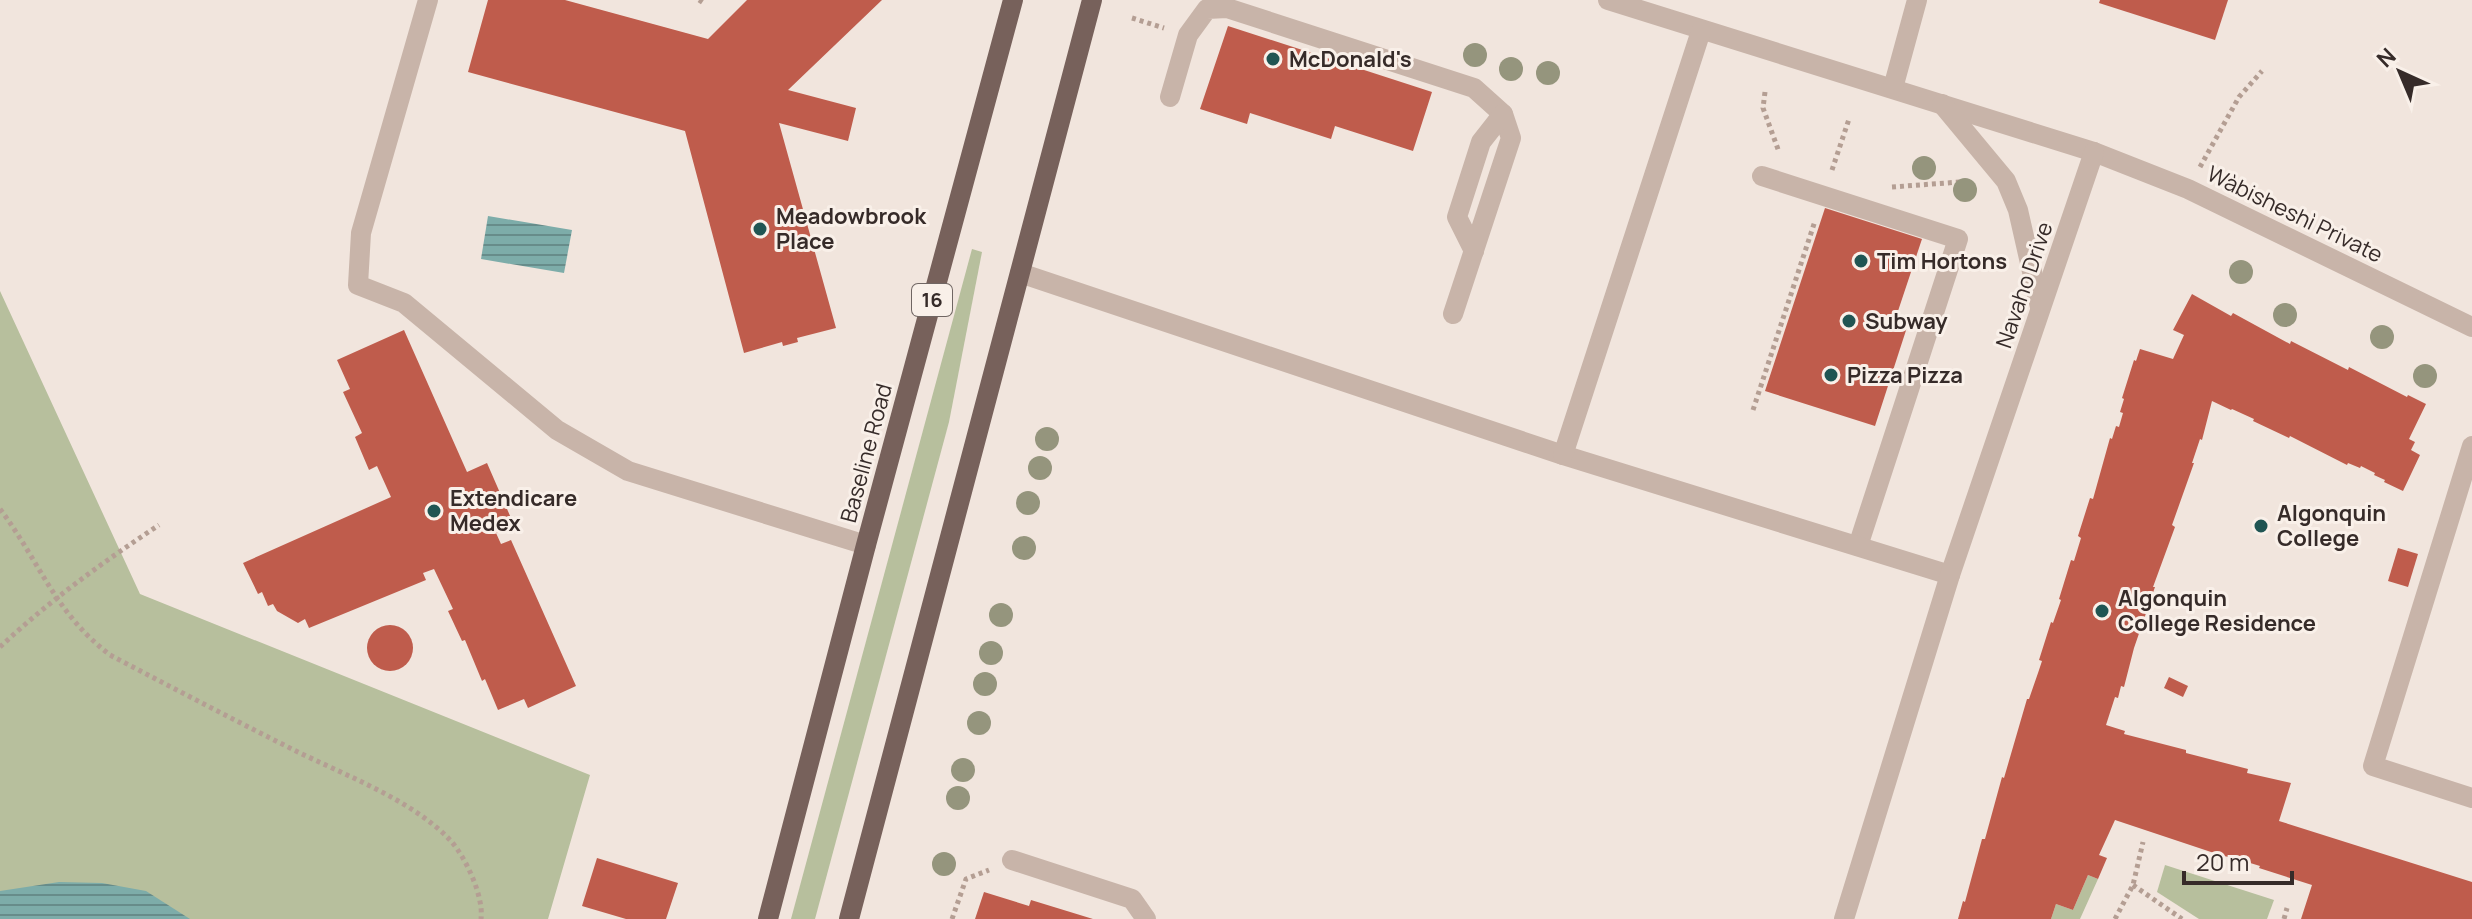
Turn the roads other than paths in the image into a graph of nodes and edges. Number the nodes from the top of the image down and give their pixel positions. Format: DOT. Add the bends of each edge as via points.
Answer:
graph roads {
  1 [pos="428,0"];
  2 [pos="1013,0"];
  3 [pos="1092,0"];
  4 [pos="1608,0"];
  5 [pos="1917,0"];
  6 [pos="1701,31"];
  7 [pos="1893,88"];
  8 [pos="1170,97"];
  9 [pos="1942,104"];
  10 [pos="2094,152"];
  11 [pos="1769,178"];
  12 [pos="1020,273"];
  13 [pos="2041,309"];
  14 [pos="1453,314"];
  15 [pos="2472,327"];
  16 [pos="2472,446"];
  17 [pos="1563,455"];
  18 [pos="866,545"];
  19 [pos="1858,546"];
  20 [pos="1950,575"];
  21 [pos="2472,798"];
  22 [pos="1012,860"];
  23 [pos="768,919"];
  24 [pos="849,919"];
  25 [pos="1146,919"];
  26 [pos="1844,919"];
  1 -- 18 [label="street" via="361,233 358,285 404,303 557,430 628,471"];
  2 -- 18 [label="main road, Baseline Road / 16"];
  3 -- 12 [label="main road"];
  4 -- 6 [label="street"];
  5 -- 7 [label="street"];
  6 -- 7 [label="street"];
  6 -- 17 [label="street"];
  7 -- 9 [label="street"];
  8 -- 14 [label="street" via="1188,35 1207,9 1227,8 1474,88 1503,114 1481,142 1457,217 1474,251"];
  9 -- 10 [label="street"];
  9 -- 13 [label="street" via="2006,181"];
  10 -- 13 [label="street, Navaho Drive"];
  10 -- 15 [label="street, Wàbisheshì Private" via="2188,189"];
  11 -- 19 [label="street" via="1958,239"];
  12 -- 17 [label="street"];
  12 -- 24 [label="main road"];
  13 -- 20 [label="street, Navaho Drive"];
  16 -- 21 [label="street" via="2373,766"];
  17 -- 19 [label="street"];
  18 -- 23 [label="main road, Baseline Road / 16"];
  19 -- 20 [label="street"];
  20 -- 26 [label="street, Navaho Drive"];
  22 -- 25 [label="street" via="1132,899"];
}
